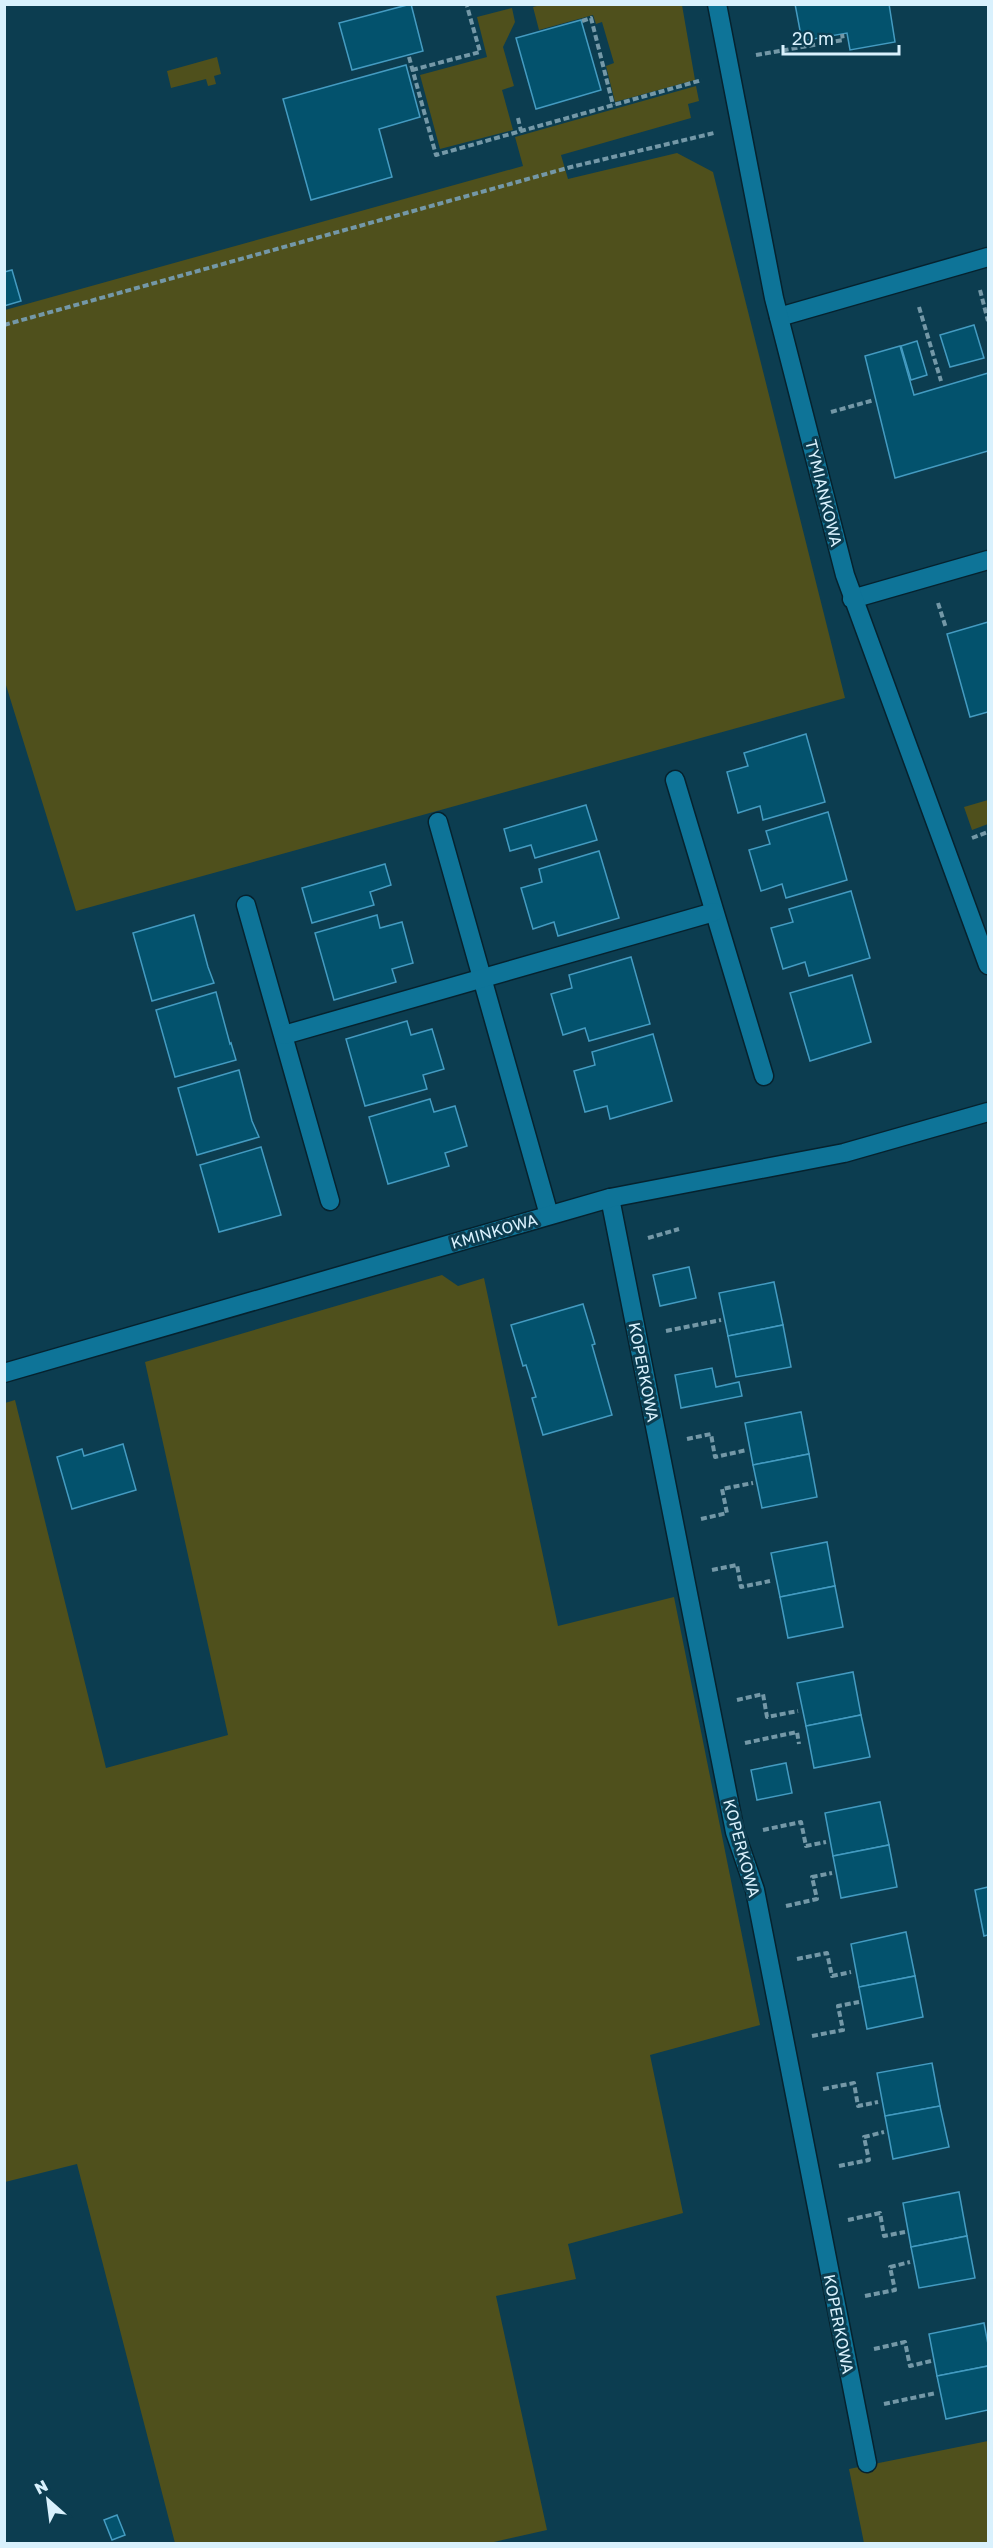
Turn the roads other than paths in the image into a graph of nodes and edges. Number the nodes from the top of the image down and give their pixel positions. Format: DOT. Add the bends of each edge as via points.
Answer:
graph roads {
  1 [pos="717,4"];
  2 [pos="988,257"];
  3 [pos="778,317"];
  4 [pos="988,560"];
  5 [pos="852,599"];
  6 [pos="675,780"];
  7 [pos="438,822"];
  8 [pos="246,905"];
  9 [pos="714,912"];
  10 [pos="988,965"];
  11 [pos="482,978"];
  12 [pos="284,1035"];
  13 [pos="764,1076"];
  14 [pos="988,1112"];
  15 [pos="610,1198"];
  16 [pos="330,1201"];
  17 [pos="549,1215"];
  18 [pos="4,1372"];
  19 [pos="867,2463"];
  1 -- 3 [label="street, TYMIANKOWA"];
  2 -- 3 [label="street"];
  3 -- 5 [label="street, TYMIANKOWA"];
  4 -- 5 [label="street"];
  5 -- 10 [label="street, TYMIANKOWA"];
  6 -- 9 [label="street"];
  7 -- 11 [label="street"];
  8 -- 12 [label="street"];
  9 -- 11 [label="street"];
  9 -- 13 [label="street"];
  11 -- 12 [label="street"];
  11 -- 17 [label="street"];
  12 -- 16 [label="street"];
  14 -- 15 [label="street, KMINKOWA" via="844,1152"];
  15 -- 17 [label="street, KMINKOWA"];
  15 -- 19 [label="street, KOPERKOWA" via="735,1832 754,1890"];
  17 -- 18 [label="street, KMINKOWA"];
}
